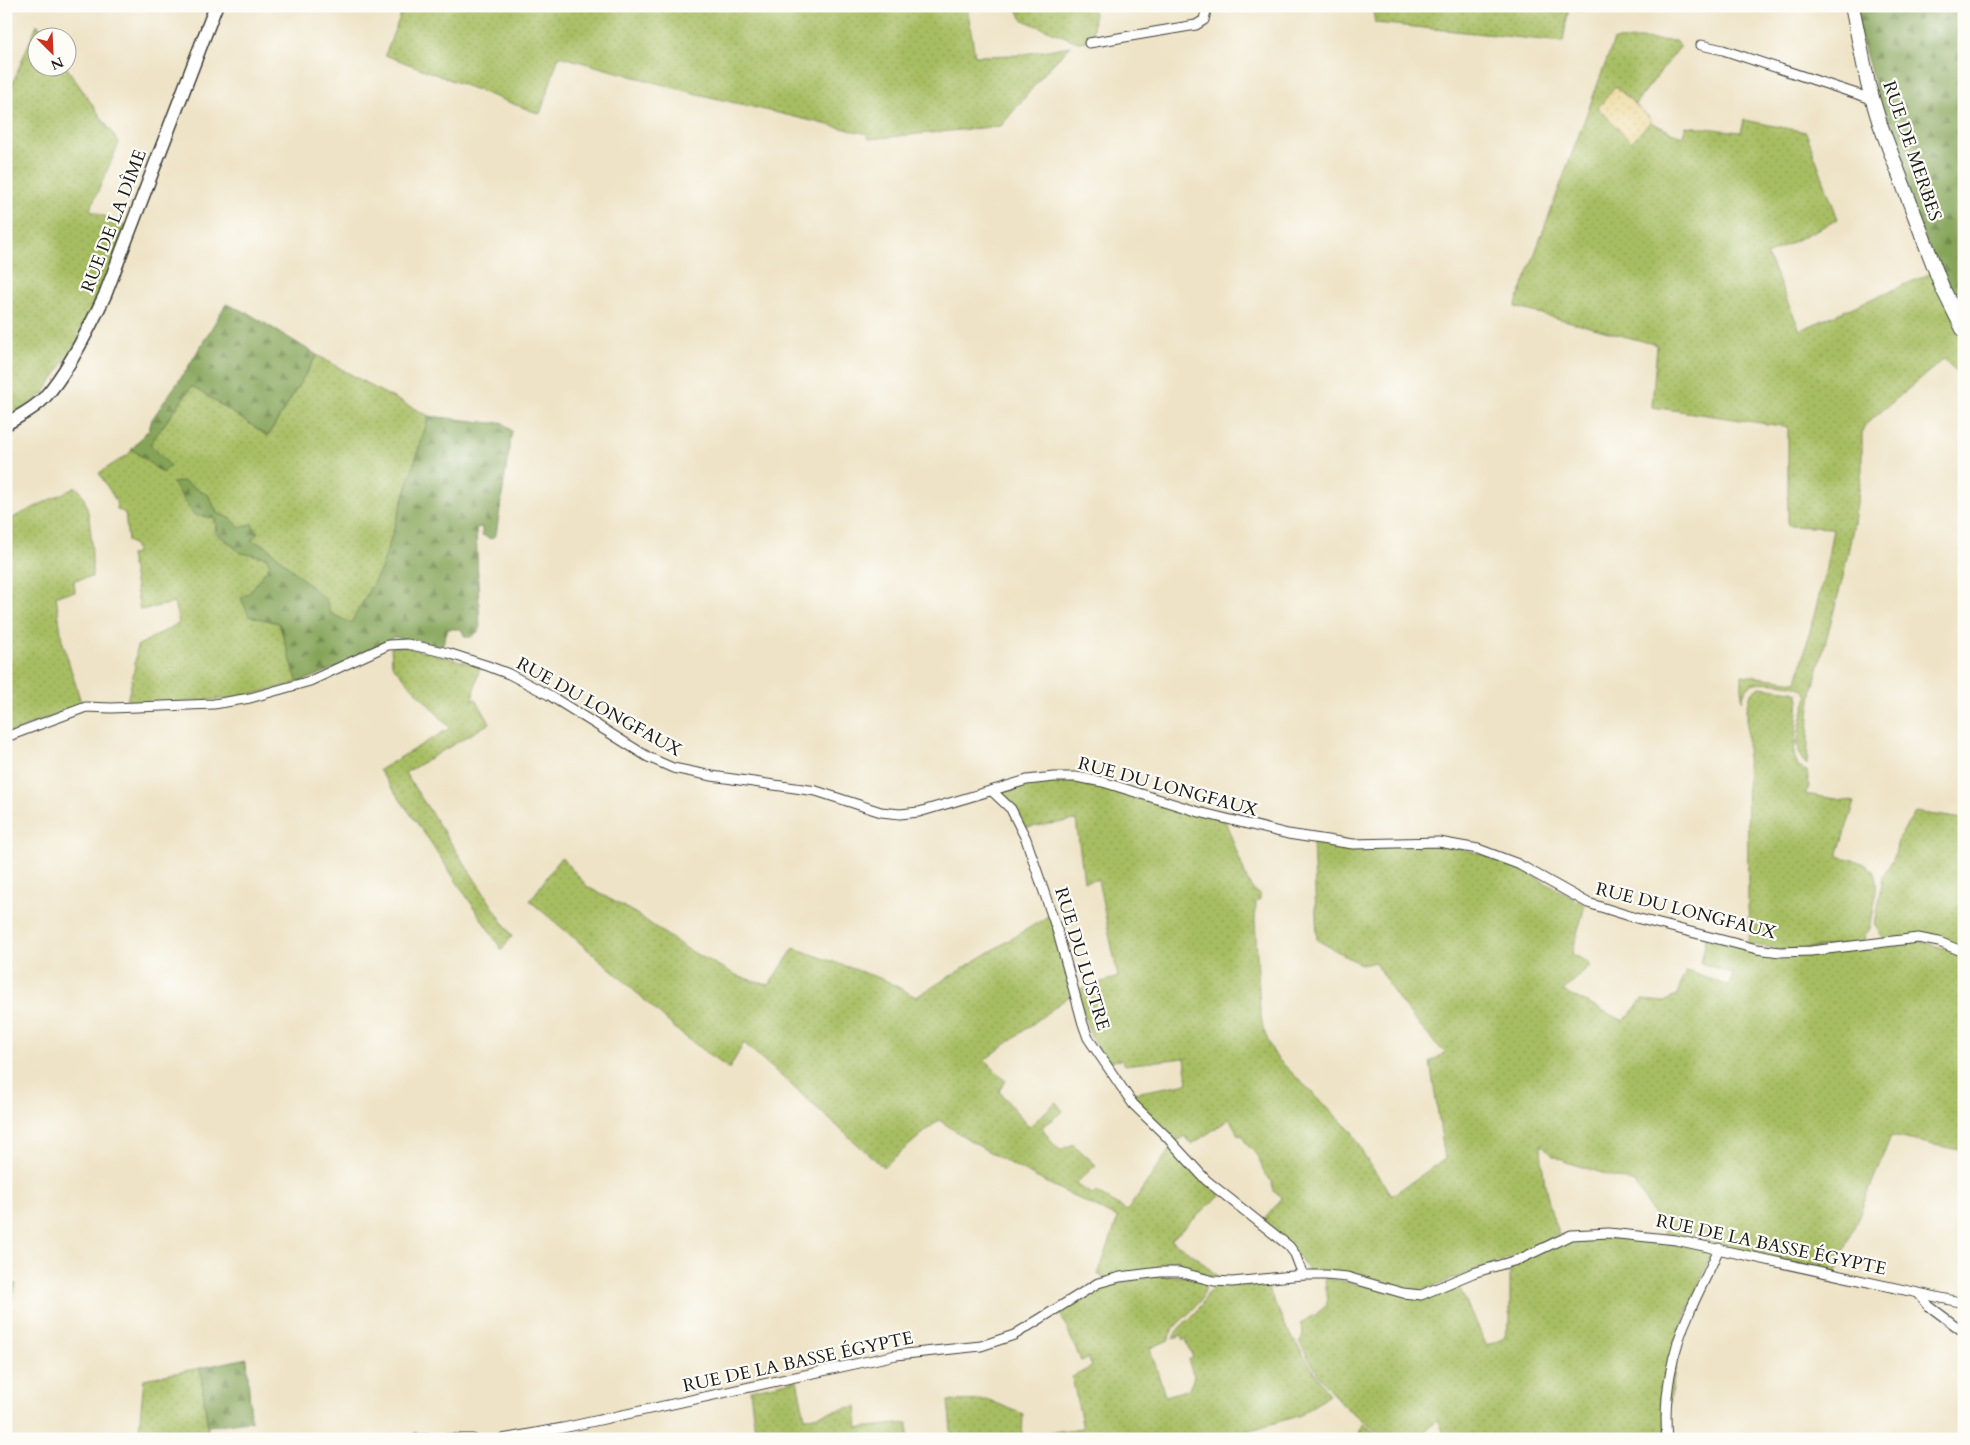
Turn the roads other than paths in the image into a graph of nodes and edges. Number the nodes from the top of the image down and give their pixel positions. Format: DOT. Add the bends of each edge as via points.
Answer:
graph roads {
  1 [pos="216,6"];
  2 [pos="1207,6"];
  3 [pos="1852,6"];
  4 [pos="1089,43"];
  5 [pos="1702,45"];
  6 [pos="1872,99"];
  7 [pos="1964,331"];
  8 [pos="6,424"];
  9 [pos="6,737"];
  10 [pos="992,791"];
  11 [pos="1964,952"];
  12 [pos="1719,1248"];
  13 [pos="1303,1275"];
  14 [pos="1918,1294"];
  15 [pos="1964,1303"];
  16 [pos="1964,1332"];
  17 [pos="416,1439"];
  18 [pos="473,1439"];
  19 [pos="502,1439"];
  20 [pos="1667,1439"];
  1 -- 8 [label="street, RUE DE LA DÎME" via="94,317 44,398"];
  2 -- 4 [label="street" via="1204,20 1196,25"];
  3 -- 6 [label="main road, RUE DE MERBES"];
  5 -- 6 [label="street"];
  6 -- 7 [label="main road, RUE DE MERBES" via="1942,287"];
  9 -- 10 [label="street, RUE DU LONGFAUX" via="86,707 214,704 250,698 310,681 378,648 397,643 440,651 509,674 648,757 688,772 816,791 891,814 930,810"];
  10 -- 11 [label="street, RUE DU LONGFAUX" via="1033,779 1076,777 1103,782 1199,812 1321,840 1353,844 1429,841 1458,844 1512,861 1588,903 1757,949 1811,951 1918,938"];
  10 -- 13 [label="street, RUE DU LUSTRE" via="1011,810 1026,839 1052,913 1088,1038 1133,1104 1206,1180 1289,1246"];
  12 -- 13 [label="street, RUE DE LA BASSE ÉGYPTE" via="1646,1236 1609,1233 1571,1235 1520,1259 1421,1295 1337,1276"];
  12 -- 14 [label="street, RUE DE LA BASSE ÉGYPTE"];
  12 -- 20 [label="street" via="1678,1344 1666,1400"];
  13 -- 19 [label="street, RUE DE LA BASSE ÉGYPTE" via="1232,1282 1179,1272 1120,1277 1098,1283 1014,1334 981,1346 896,1355"];
  14 -- 15 [label="street, RUE DE LA BASSE ÉGYPTE"];
  14 -- 16 [label="street"];
  17 -- 18 [label="street"];
}
